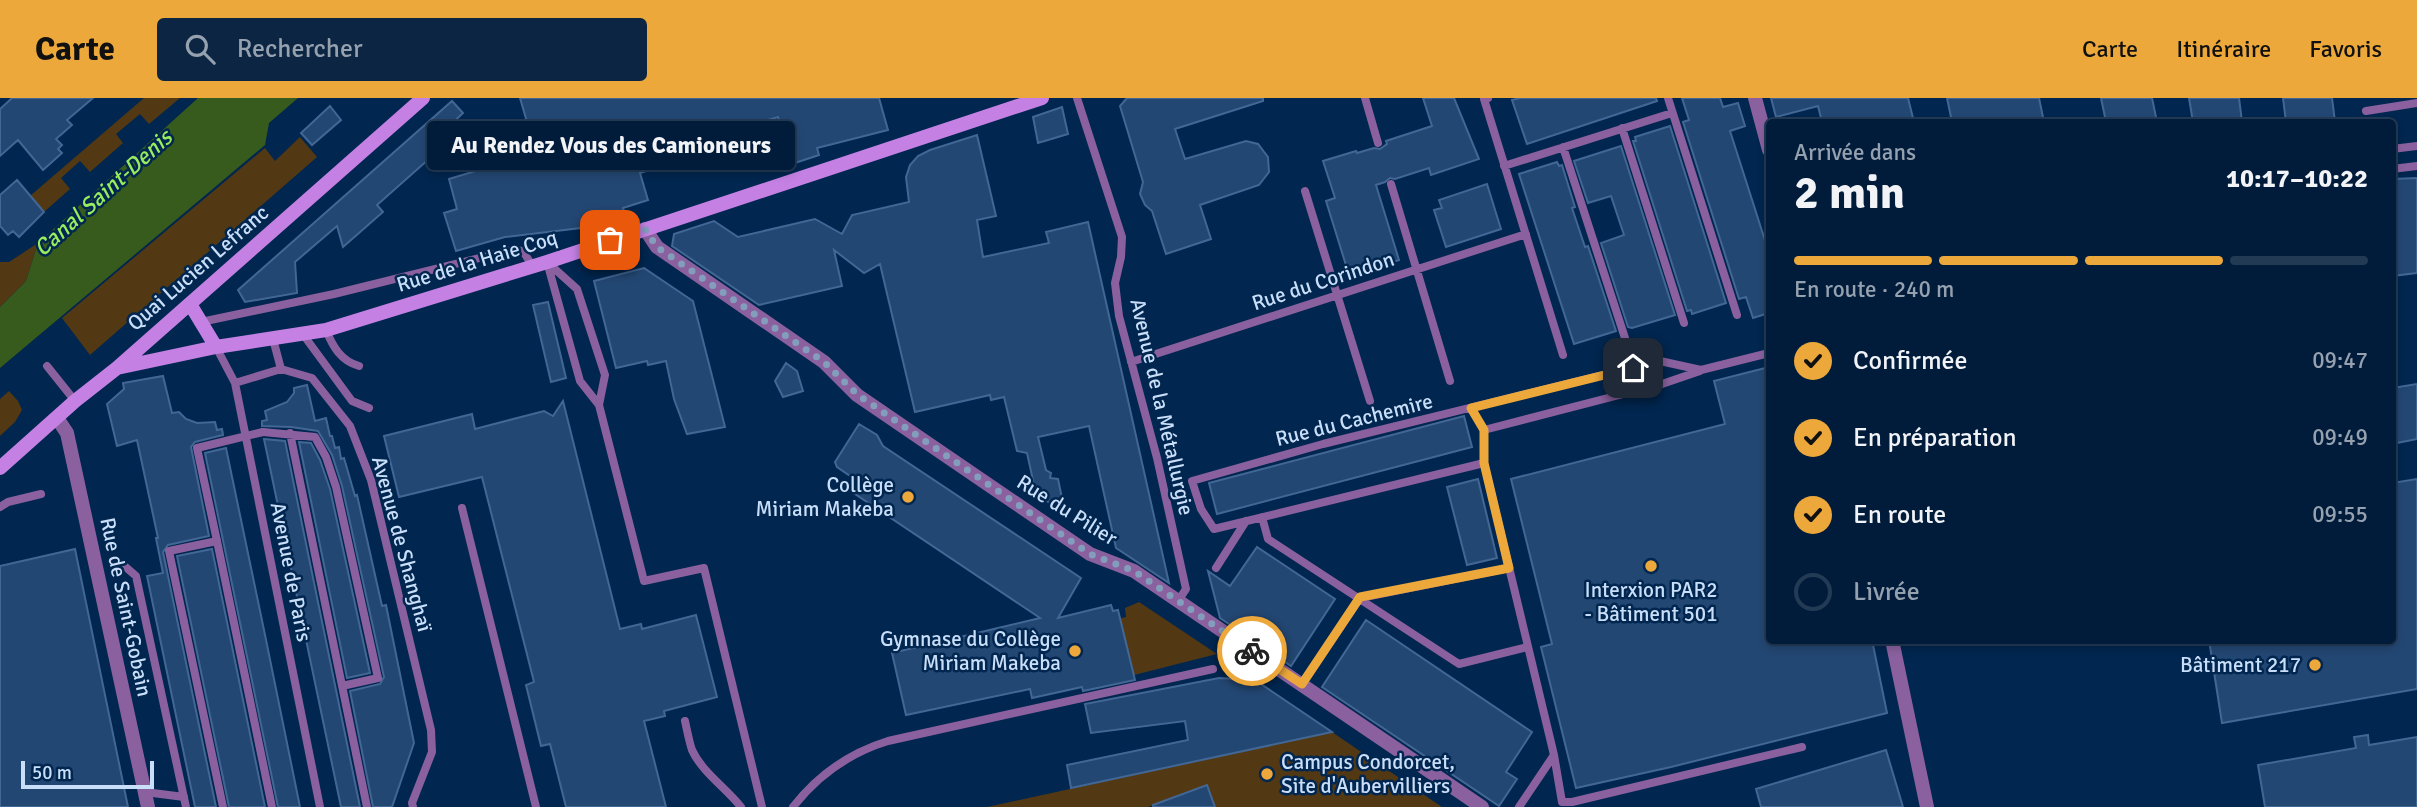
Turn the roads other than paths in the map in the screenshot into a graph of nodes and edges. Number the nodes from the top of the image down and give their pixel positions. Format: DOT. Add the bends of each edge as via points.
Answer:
graph roads {
  1 [pos="423,98"];
  2 [pos="1042,98"];
  3 [pos="1077,98"];
  4 [pos="1365,98"];
  5 [pos="1668,98"];
  6 [pos="1755,98"];
  7 [pos="1486,99"];
  8 [pos="2417,103"];
  9 [pos="2366,110"];
  10 [pos="1672,113"];
  11 [pos="1622,128"];
  12 [pos="1766,139"];
  13 [pos="1378,143"];
  14 [pos="2417,146"];
  15 [pos="1563,147"];
  16 [pos="2396,149"];
  17 [pos="1504,166"];
  18 [pos="2417,166"];
  19 [pos="2396,169"];
  20 [pos="1391,184"];
  21 [pos="1305,191"];
  22 [pos="645,229"];
  23 [pos="1525,234"];
  24 [pos="540,265"];
  25 [pos="1417,269"];
  26 [pos="1337,295"];
  27 [pos="190,304"];
  28 [pos="1737,315"];
  29 [pos="201,322"];
  30 [pos="1684,323"];
  31 [pos="326,330"];
  32 [pos="302,333"];
  33 [pos="1625,338"];
  34 [pos="273,339"];
  35 [pos="216,347"];
  36 [pos="1766,354"];
  37 [pos="1563,355"];
  38 [pos="1131,362"];
  39 [pos="47,366"];
  40 [pos="359,366"];
  41 [pos="117,368"];
  42 [pos="281,369"];
  43 [pos="1701,370"];
  44 [pos="1450,381"];
  45 [pos="235,383"];
  46 [pos="75,401"];
  47 [pos="1370,401"];
  48 [pos="600,405"];
  49 [pos="369,408"];
  50 [pos="1471,408"];
  51 [pos="57,418"];
  52 [pos="1484,430"];
  53 [pos="290,433"];
  54 [pos="1484,463"];
  55 [pos="0,468"];
  56 [pos="41,494"];
  57 [pos="0,507"];
  58 [pos="462,508"];
  59 [pos="1262,517"];
  60 [pos="1245,521"];
  61 [pos="217,541"];
  62 [pos="121,563"];
  63 [pos="1216,568"];
  64 [pos="1509,568"];
  65 [pos="1360,597"];
  66 [pos="1178,602"];
  67 [pos="1893,644"];
  68 [pos="1528,647"];
  69 [pos="1213,668"];
  70 [pos="1302,684"];
  71 [pos="342,686"];
  72 [pos="685,721"];
  73 [pos="1802,747"];
  74 [pos="1554,755"];
  75 [pos="145,792"];
  76 [pos="184,797"];
  77 [pos="148,807"];
  78 [pos="186,807"];
  79 [pos="223,807"];
  80 [pos="272,807"];
  81 [pos="320,807"];
  82 [pos="367,807"];
  83 [pos="413,807"];
  84 [pos="536,807"];
  85 [pos="741,807"];
  86 [pos="762,807"];
  87 [pos="793,807"];
  88 [pos="1482,807"];
  89 [pos="1519,807"];
  90 [pos="1927,807"];
  1 -- 27 [label="main road, Quai Lucien Lefranc"];
  2 -- 22 [label="main road, Rue de la Haie Coq"];
  3 -- 38 [label="lane, Avenue de la Métallurgie" via="1122,237 1115,283"];
  4 -- 13 [label="lane"];
  5 -- 10 [label="lane"];
  6 -- 12 [label="street"];
  7 -- 17 [label="lane"];
  8 -- 9 [label="lane"];
  10 -- 11 [label="lane"];
  10 -- 28 [label="lane"];
  11 -- 15 [label="lane"];
  11 -- 30 [label="lane"];
  14 -- 16 [label="lane"];
  15 -- 17 [label="lane"];
  15 -- 33 [label="lane"];
  17 -- 23 [label="lane"];
  18 -- 19 [label="lane"];
  20 -- 25 [label="lane"];
  21 -- 26 [label="lane"];
  22 -- 24 [label="main road, Rue de la Haie Coq"];
  22 -- 66 [label="street, Rue du Pilier" via="657,247 824,362 858,395 1090,554 1134,571"];
  23 -- 25 [label="lane, Rue du Corindon"];
  23 -- 37 [label="lane"];
  24 -- 29 [label="lane" via="523,251 512,250"];
  24 -- 31 [label="main road, Rue de la Haie Coq"];
  24 -- 48 [label="lane" via="580,381"];
  24 -- 48 [label="lane" via="577,289 605,374"];
  25 -- 26 [label="lane, Rue du Corindon"];
  25 -- 44 [label="lane"];
  26 -- 38 [label="lane, Rue du Corindon"];
  26 -- 47 [label="lane"];
  27 -- 29 [label="main road"];
  27 -- 41 [label="main road, Quai Lucien Lefranc"];
  29 -- 35 [label="main road"];
  31 -- 32 [label="main road, Rue de la Haie Coq"];
  31 -- 40 [label="lane" via="332,346 348,363"];
  32 -- 34 [label="main road, Rue de la Haie Coq"];
  32 -- 49 [label="lane" via="352,401"];
  34 -- 35 [label="main road, Rue de la Haie Coq"];
  34 -- 42 [label="lane"];
  35 -- 41 [label="main road, Rue de la Haie Coq"];
  35 -- 45 [label="lane, Avenue de Paris"];
  36 -- 43 [label="lane, Rue du Cachemire"];
  38 -- 66 [label="lane, Avenue de la Métallurgie" via="1186,589"];
  39 -- 46 [label="lane"];
  41 -- 46 [label="main road, Quai Lucien Lefranc"];
  42 -- 45 [label="lane"];
  42 -- 83 [label="lane, Avenue de Shanghaï" via="312,378 350,426 372,480 431,730 432,752"];
  43 -- 50 [label="lane, Rue du Cachemire" via="1660,362"];
  43 -- 52 [label="lane"];
  45 -- 81 [label="lane, Avenue de Paris"];
  46 -- 51 [label="main road, Quai Lucien Lefranc"];
  48 -- 86 [label="lane" via="644,581 704,568"];
  50 -- 52 [label="lane"];
  50 -- 60 [label="lane, Rue du Cachemire" via="1192,481 1214,529"];
  51 -- 55 [label="main road, Quai Lucien Lefranc"];
  51 -- 75 [label="street, Rue de Saint-Gobain" via="67,433"];
  52 -- 54 [label="lane"];
  53 -- 61 [label="lane, bridge" via="263,432 197,448"];
  53 -- 71 [label="lane"];
  53 -- 71 [label="lane" via="315,436 326,457 364,609 378,678"];
  54 -- 59 [label="lane"];
  54 -- 64 [label="lane"];
  56 -- 57 [label="lane"];
  58 -- 84 [label="lane"];
  59 -- 60 [label="lane"];
  59 -- 65 [label="lane" via="1268,539"];
  60 -- 63 [label="lane"];
  61 -- 79 [label="lane, bridge" via="169,551"];
  61 -- 80 [label="lane"];
  62 -- 76 [label="lane" via="136,576"];
  64 -- 65 [label="lane"];
  64 -- 68 [label="lane"];
  65 -- 68 [label="lane" via="1460,664"];
  65 -- 70 [label="lane"];
  66 -- 70 [label="street, Rue du Pilier"];
  67 -- 90 [label="street"];
  68 -- 74 [label="lane"];
  69 -- 87 [label="lane" via="866,748 824,774"];
  70 -- 88 [label="street, Rue du Pilier"];
  71 -- 82 [label="lane"];
  72 -- 85 [label="lane" via="692,750 707,773"];
  73 -- 74 [label="lane" via="1572,802 1562,802"];
  74 -- 89 [label="lane"];
  75 -- 76 [label="lane"];
  75 -- 77 [label="street, Rue de Saint-Gobain"];
  76 -- 78 [label="lane"];
}
